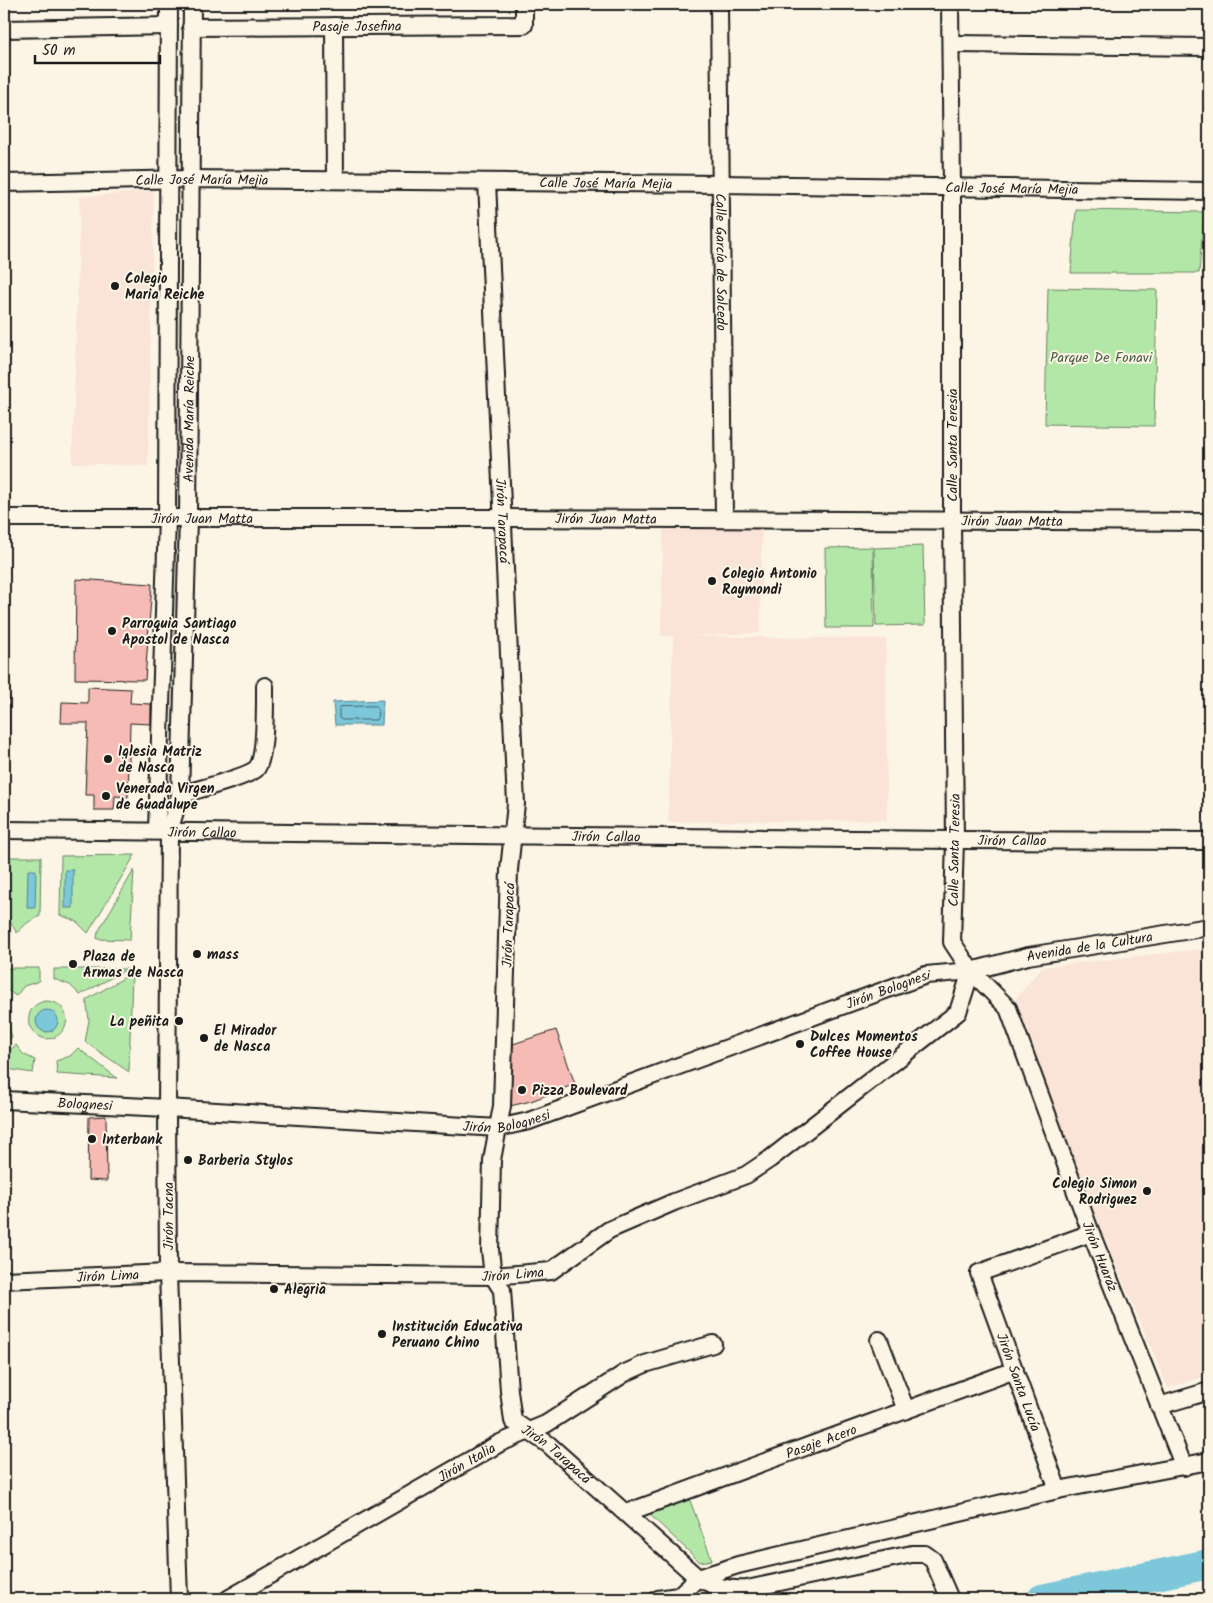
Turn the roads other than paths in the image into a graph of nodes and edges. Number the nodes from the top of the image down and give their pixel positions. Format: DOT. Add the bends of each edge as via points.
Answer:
graph roads {
  1 [pos="169,4"];
  2 [pos="192,4"];
  3 [pos="524,4"];
  4 [pos="719,4"];
  5 [pos="950,4"];
  6 [pos="169,26"];
  7 [pos="334,26"];
  8 [pos="191,27"];
  9 [pos="4,29"];
  10 [pos="951,44"];
  11 [pos="1209,47"];
  12 [pos="190,179"];
  13 [pos="168,180"];
  14 [pos="335,180"];
  15 [pos="488,182"];
  16 [pos="4,183"];
  17 [pos="720,184"];
  18 [pos="952,188"];
  19 [pos="1209,191"];
  20 [pos="4,518"];
  21 [pos="167,518"];
  22 [pos="504,518"];
  23 [pos="724,518"];
  24 [pos="188,519"];
  25 [pos="952,520"];
  26 [pos="1209,522"];
  27 [pos="265,686"];
  28 [pos="180,795"];
  29 [pos="4,830"];
  30 [pos="163,832"];
  31 [pos="513,836"];
  32 [pos="955,840"];
  33 [pos="1209,840"];
  34 [pos="1209,928"];
  35 [pos="971,971"];
  36 [pos="4,1100"];
  37 [pos="167,1108"];
  38 [pos="498,1128"];
  39 [pos="1091,1233"];
  40 [pos="168,1273"];
  41 [pos="493,1276"];
  42 [pos="4,1280"];
  43 [pos="879,1340"];
  44 [pos="713,1344"];
  45 [pos="1015,1370"];
  46 [pos="1209,1391"];
  47 [pos="1159,1406"];
  48 [pos="906,1410"];
  49 [pos="527,1431"];
  50 [pos="1209,1461"];
  51 [pos="1184,1467"];
  52 [pos="1058,1490"];
  53 [pos="626,1512"];
  54 [pos="698,1578"];
  55 [pos="179,1599"];
  56 [pos="228,1599"];
  57 [pos="658,1599"];
  58 [pos="950,1599"];
  1 -- 6 [label="street, Avenida María Reiche"];
  2 -- 8 [label="street, Avenida María Reiche"];
  3 -- 7 [label="street, Pasaje Josefina" via="524,25"];
  4 -- 17 [label="street, Calle García de Salcedo"];
  5 -- 10 [label="street, Calle Santa Teresia"];
  6 -- 9 [label="street"];
  6 -- 13 [label="street, Avenida María Reiche"];
  7 -- 8 [label="street, Pasaje Josefina"];
  7 -- 14 [label="street"];
  8 -- 12 [label="street, Avenida María Reiche"];
  10 -- 11 [label="street"];
  10 -- 18 [label="street, Calle Santa Teresia"];
  12 -- 13 [label="street, Calle José María Mejia"];
  12 -- 14 [label="street, Calle José María Mejia"];
  12 -- 24 [label="street, Avenida María Reiche"];
  13 -- 16 [label="street, Calle José María Mejia"];
  13 -- 21 [label="street, Avenida María Reiche"];
  14 -- 15 [label="street, Calle José María Mejia"];
  15 -- 17 [label="street, Calle José María Mejia"];
  15 -- 22 [label="street, Jirón Tarapacá"];
  17 -- 18 [label="street, Calle José María Mejia"];
  17 -- 23 [label="street, Calle García de Salcedo"];
  18 -- 19 [label="street, Calle José María Mejia"];
  18 -- 25 [label="street, Calle Santa Teresia"];
  20 -- 21 [label="street, Jirón Juan Matta"];
  21 -- 24 [label="street, Jirón Juan Matta"];
  21 -- 30 [label="street, Avenida María Reiche"];
  22 -- 23 [label="street, Jirón Juan Matta"];
  22 -- 24 [label="street, Jirón Juan Matta"];
  22 -- 31 [label="street, Jirón Tarapacá" via="516,804"];
  23 -- 25 [label="street, Jirón Juan Matta"];
  24 -- 28 [label="street, Avenida María Reiche"];
  25 -- 26 [label="street, Jirón Juan Matta"];
  25 -- 32 [label="street, Calle Santa Teresia"];
  27 -- 28 [label="street" via="262,757 257,768"];
  28 -- 30 [label="street, Avenida María Reiche"];
  29 -- 30 [label="street, Jirón Callao"];
  30 -- 31 [label="street, Jirón Callao"];
  30 -- 37 [label="street, Jirón Tacna"];
  31 -- 32 [label="street, Jirón Callao"];
  31 -- 38 [label="street, Jirón Tarapacá" via="509,870 502,1106"];
  32 -- 33 [label="street, Jirón Callao"];
  32 -- 35 [label="street, Calle Santa Teresia" via="952,942"];
  34 -- 35 [label="street, Avenida de la Cultura" via="1028,956"];
  35 -- 38 [label="street, Jirón Bolognesi" via="926,975 529,1121"];
  35 -- 39 [label="street, Jirón Huaráz" via="1008,1008"];
  35 -- 41 [label="street, Jirón Lima" via="958,1012 746,1175 609,1230 551,1271"];
  36 -- 37 [label="street, Bolognesi"];
  37 -- 38 [label="street, Jirón Bolognesi"];
  37 -- 40 [label="street, Jirón Tacna"];
  38 -- 41 [label="street, Jirón Tarapacá" via="492,1160 490,1250"];
  39 -- 45 [label="street, Jirón Santa Lucía" via="979,1274"];
  39 -- 47 [label="street, Jirón Huaráz"];
  40 -- 41 [label="street, Jirón Lima"];
  40 -- 42 [label="street, Jirón Lima"];
  40 -- 55 [label="street, Jirón Tacna"];
  41 -- 49 [label="street, Jirón Tarapacá" via="502,1290 513,1421"];
  43 -- 48 [label="street"];
  44 -- 49 [label="street, Jirón Italia" via="625,1373 546,1424"];
  45 -- 48 [label="street, Pasaje Acero"];
  45 -- 52 [label="street, Jirón Santa Lucía"];
  46 -- 47 [label="street"];
  47 -- 51 [label="street, Jirón Huaráz"];
  48 -- 53 [label="street, Pasaje Acero"];
  49 -- 53 [label="street, Jirón Tarapacá" via="548,1444"];
  49 -- 56 [label="street, Jirón Italia" via="500,1443"];
  50 -- 51 [label="street"];
  51 -- 52 [label="street"];
  52 -- 54 [label="street" via="738,1565"];
  53 -- 54 [label="street, Jirón Tarapacá"];
  54 -- 57 [label="street" via="678,1596"];
  54 -- 58 [label="street, Jirón Tarapacá" via="728,1590 746,1589 924,1554 938,1568"];
}
